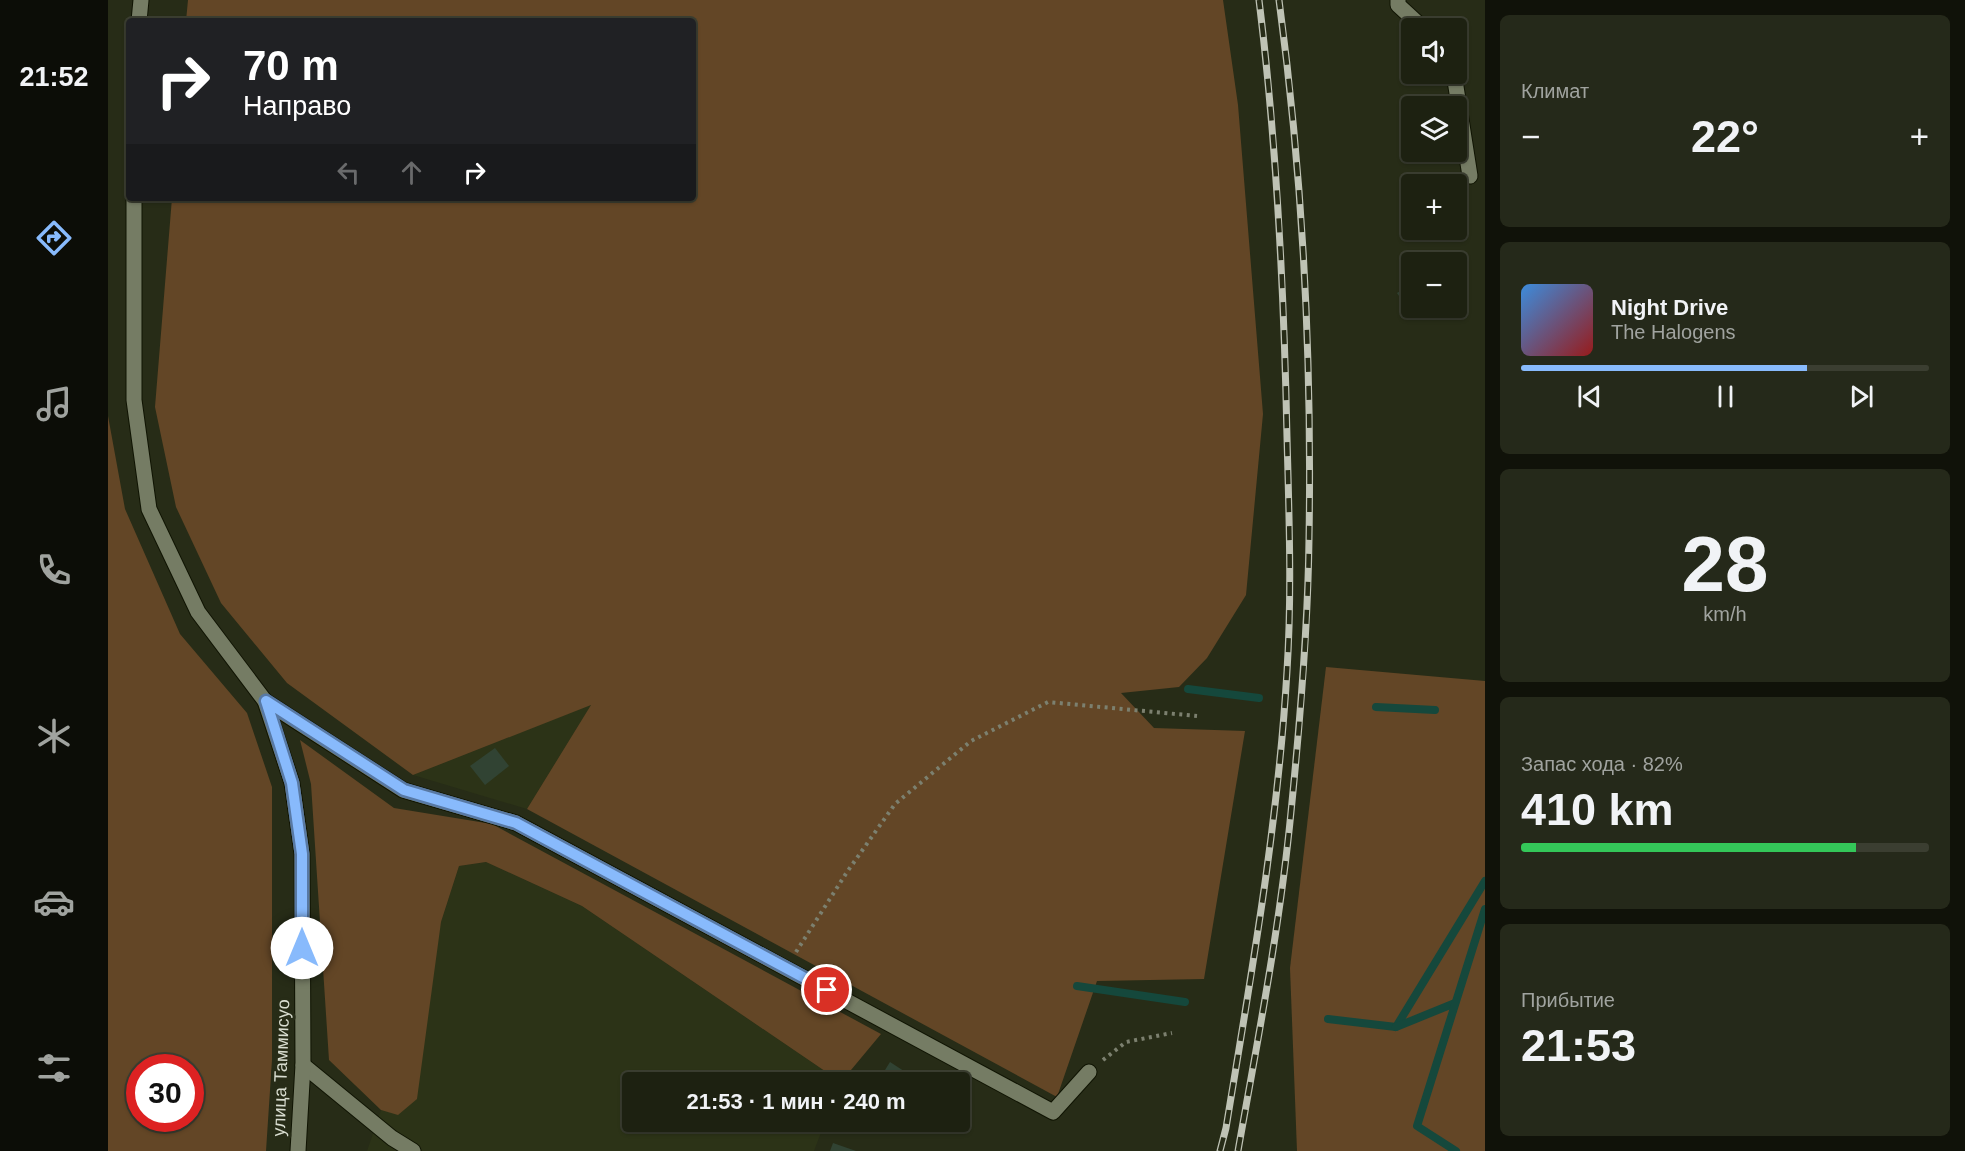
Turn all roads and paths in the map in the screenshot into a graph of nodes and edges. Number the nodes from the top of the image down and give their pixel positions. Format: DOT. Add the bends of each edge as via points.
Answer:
graph roads {
  1 [pos="141,0"];
  2 [pos="1398,0"];
  3 [pos="139,18"];
  4 [pos="1412,18"];
  5 [pos="1456,84"];
  6 [pos="1470,176"];
  7 [pos="134,201"];
  8 [pos="266,701"];
  9 [pos="1197,716"];
  10 [pos="786,968"];
  11 [pos="1172,1033"];
  12 [pos="303,1065"];
  13 [pos="1089,1072"];
  14 [pos="298,1151"];
  15 [pos="413,1151"];
  1 -- 3 [label="street"];
  2 -- 4 [label="street" via="1398,5"];
  5 -- 6 [label="street"];
  7 -- 8 [label="street, улица Таммисуо" via="134,400 149,509 198,612"];
  8 -- 10 [label="street" via="404,790 516,823"];
  8 -- 12 [label="street, улица Таммисуо" via="292,783 302,854"];
  9 -- 10 [label="path" via="1048,702 971,741 895,804"];
  10 -- 13 [label="street" via="1053,1113"];
  11 -- 13 [label="path" via="1126,1042"];
  12 -- 14 [label="street, улица Таммисуо"];
  12 -- 15 [label="street"];
}
